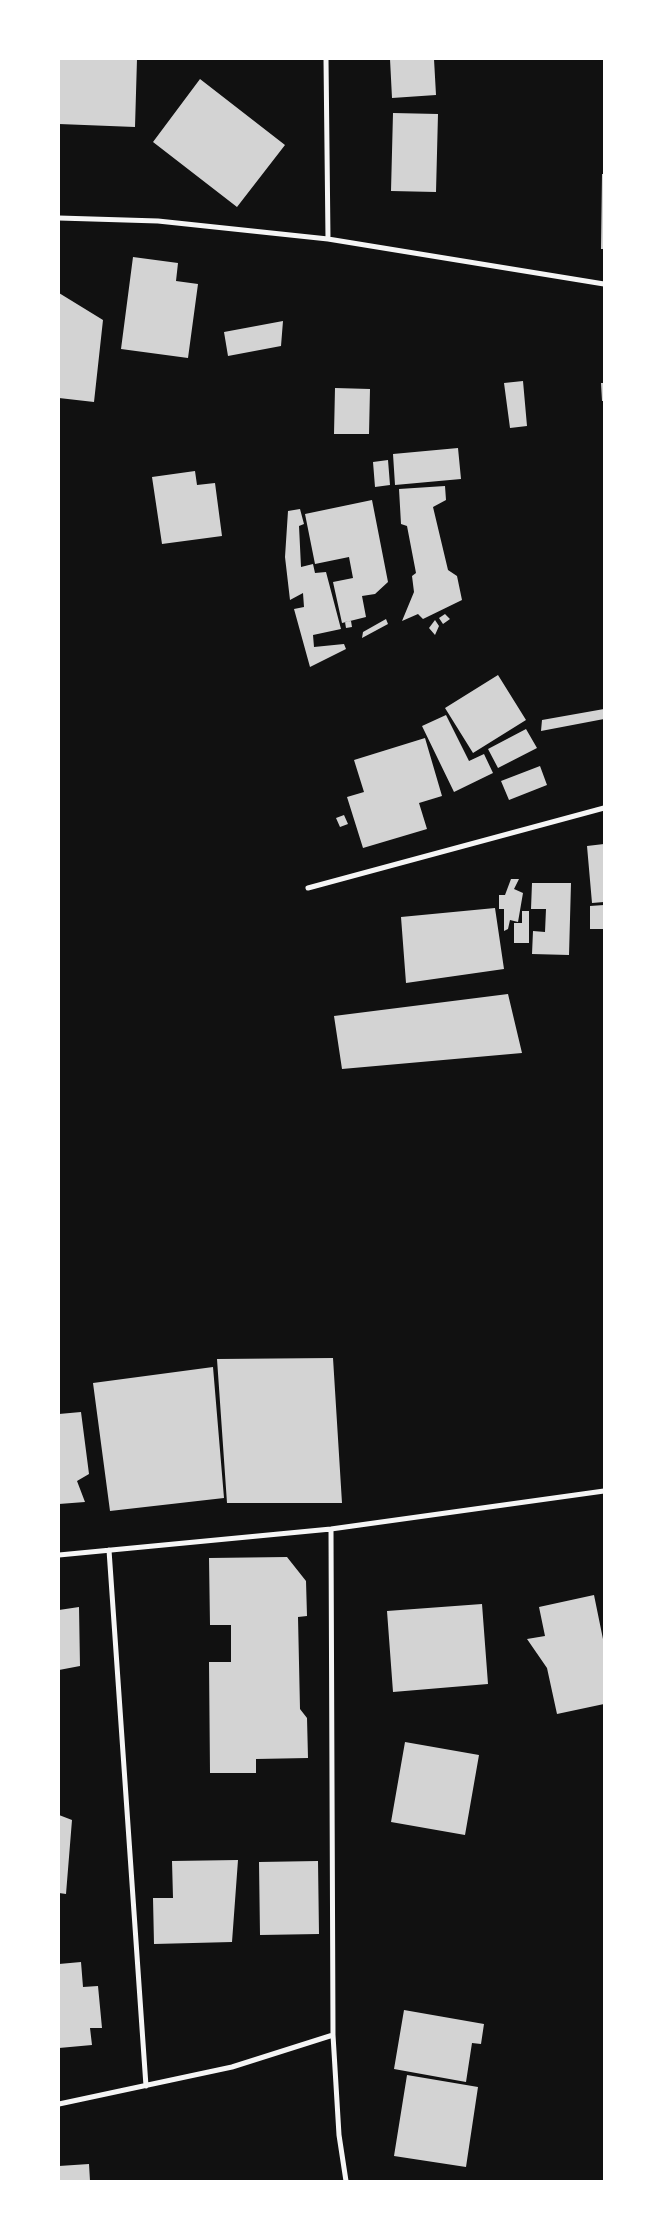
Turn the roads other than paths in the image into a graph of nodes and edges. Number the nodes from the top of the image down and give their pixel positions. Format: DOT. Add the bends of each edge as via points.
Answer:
graph roads {
  1 [pos="326,59"];
  2 [pos="59,218"];
  3 [pos="328,238"];
  4 [pos="604,284"];
  5 [pos="604,808"];
  6 [pos="308,888"];
  7 [pos="604,1491"];
  8 [pos="331,1530"];
  9 [pos="109,1550"];
  10 [pos="59,1555"];
  11 [pos="333,2035"];
  12 [pos="146,2086"];
  13 [pos="59,2104"];
  14 [pos="346,2181"];
  1 -- 3 [label="street"];
  2 -- 3 [label="street" via="158,221"];
  3 -- 4 [label="street"];
  5 -- 6 [label="street"];
  7 -- 8 [label="street"];
  8 -- 9 [label="street"];
  8 -- 11 [label="street"];
  9 -- 10 [label="street"];
  9 -- 12 [label="street"];
  11 -- 12 [label="street" via="232,2067"];
  11 -- 14 [label="street" via="339,2135"];
  12 -- 13 [label="street"];
}
